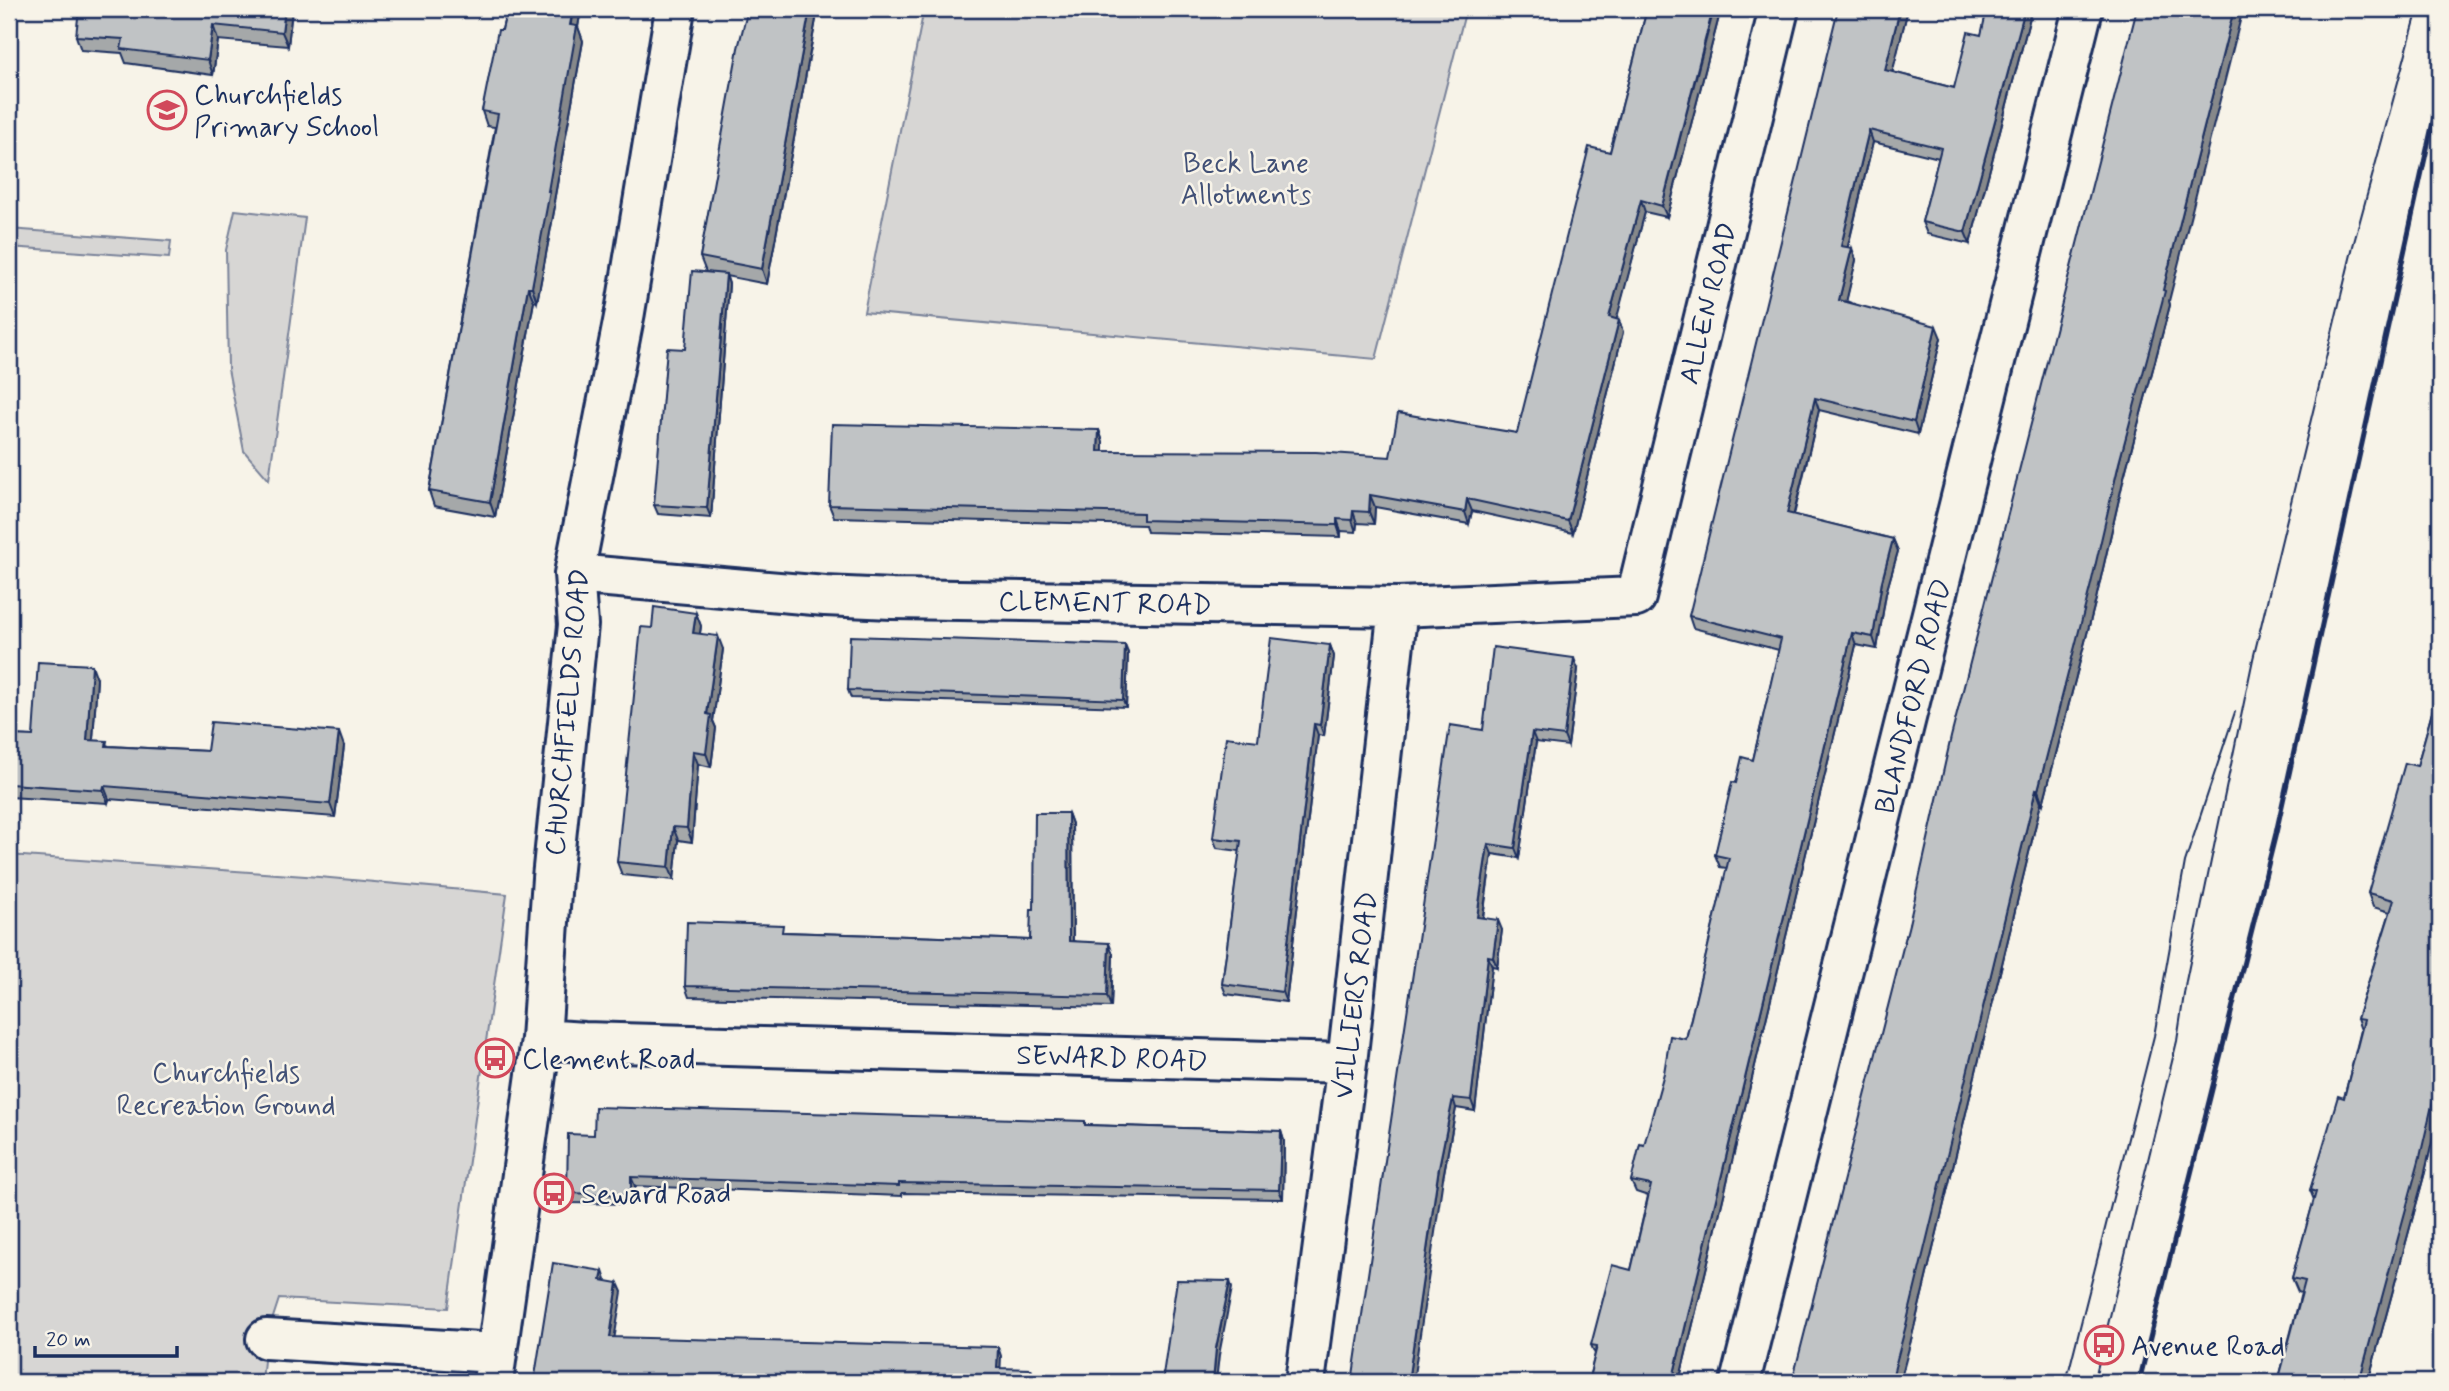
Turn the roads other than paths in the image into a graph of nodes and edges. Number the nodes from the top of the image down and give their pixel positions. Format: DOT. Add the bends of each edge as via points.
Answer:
graph roads {
  1 [pos="675,9"];
  2 [pos="1779,9"];
  3 [pos="2083,9"];
  4 [pos="575,574"];
  5 [pos="1636,597"];
  6 [pos="1398,607"];
  7 [pos="541,1038"];
  8 [pos="1347,1063"];
  9 [pos="266,1339"];
  10 [pos="495,1368"];
  11 [pos="1305,1382"];
  12 [pos="1740,1382"];
  1 -- 4 [label="street, CHURCHFIELDS ROAD" via="625,312"];
  2 -- 5 [label="street, ALLEN ROAD"];
  3 -- 12 [label="street, BLANDFORD ROAD"];
  4 -- 6 [label="street, CLEMENT ROAD" via="825,596"];
  4 -- 7 [label="street, CHURCHFIELDS ROAD" via="578,625"];
  5 -- 6 [label="street, CLEMENT ROAD"];
  6 -- 8 [label="street, VILLIERS ROAD"];
  7 -- 8 [label="street, SEWARD ROAD"];
  7 -- 10 [label="street, CHURCHFIELDS ROAD"];
  8 -- 11 [label="street, VILLIERS ROAD"];
  9 -- 10 [label="street"];
}
